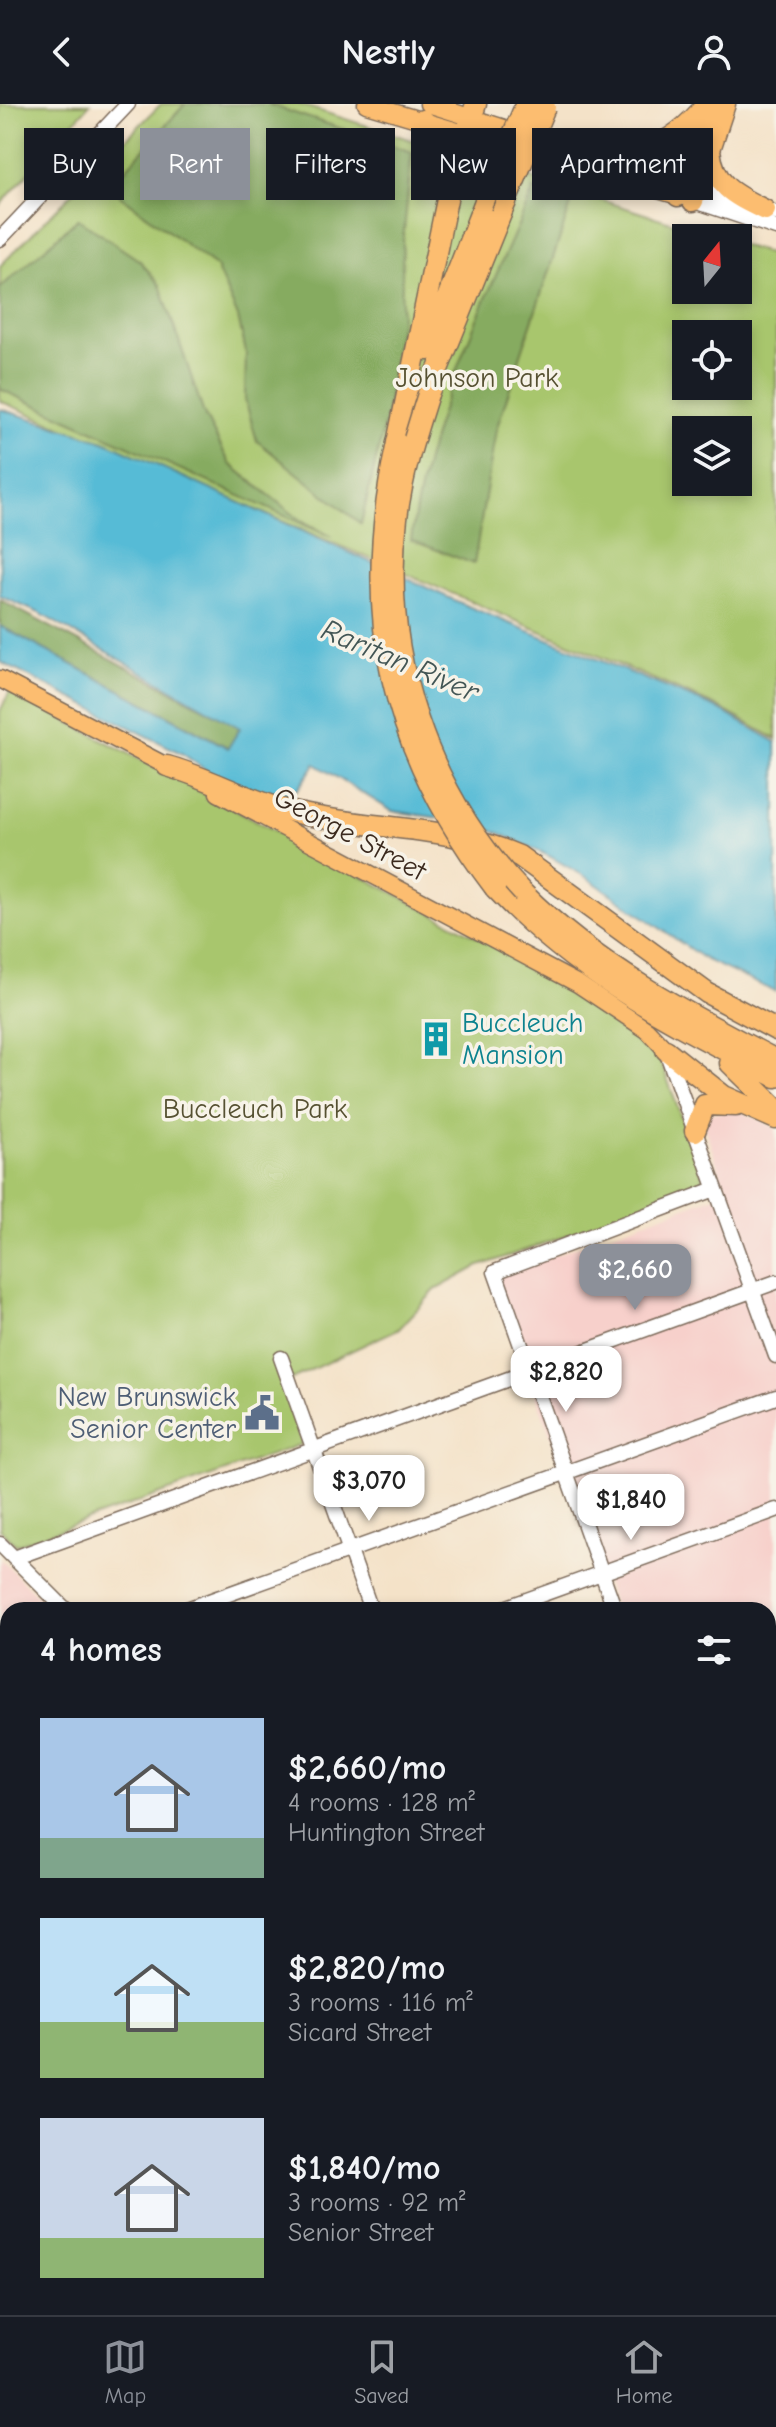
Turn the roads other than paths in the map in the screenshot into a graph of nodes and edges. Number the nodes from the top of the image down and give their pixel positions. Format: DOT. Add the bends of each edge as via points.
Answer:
graph roads {
  1 [pos="128,104"];
  2 [pos="366,104"];
  3 [pos="439,104"];
  4 [pos="446,104"];
  5 [pos="707,104"];
  6 [pos="725,104"];
  7 [pos="541,105"];
  8 [pos="425,112"];
  9 [pos="471,117"];
  10 [pos="687,128"];
  11 [pos="702,128"];
  12 [pos="532,137"];
  13 [pos="532,138"];
  14 [pos="713,140"];
  15 [pos="713,168"];
  16 [pos="713,198"];
  17 [pos="448,200"];
  18 [pos="708,200"];
  19 [pos="770,212"];
  20 [pos="776,228"];
  21 [pos="0,239"];
  22 [pos="418,385"];
  23 [pos="0,679"];
  24 [pos="167,766"];
  25 [pos="591,952"];
  26 [pos="776,1027"];
  27 [pos="692,1033"];
  28 [pos="776,1045"];
  29 [pos="666,1050"];
  30 [pos="776,1060"];
  31 [pos="776,1077"];
  32 [pos="743,1107"];
  33 [pos="774,1114"];
  34 [pos="695,1131"];
  35 [pos="715,1189"];
  36 [pos="776,1282"];
  37 [pos="752,1291"];
  38 [pos="776,1356"];
  39 [pos="281,1358"];
  40 [pos="531,1369"];
  41 [pos="776,1397"];
  42 [pos="313,1450"];
  43 [pos="566,1472"];
  44 [pos="776,1510"];
  45 [pos="0,1544"];
  46 [pos="349,1551"];
  47 [pos="14,1558"];
  48 [pos="601,1573"];
  49 [pos="58,1602"];
  50 [pos="206,1602"];
  51 [pos="368,1602"];
  52 [pos="521,1602"];
  53 [pos="612,1602"];
  1 -- 21 [label="street"];
  2 -- 8 [label="main road"];
  3 -- 4 [label="highway"];
  5 -- 10 [label="highway"];
  5 -- 11 [label="highway"];
  6 -- 14 [label="highway"];
  7 -- 22 [label="highway, bridge" via="501,214"];
  7 -- 22 [label="highway, bridge" via="492,183"];
  8 -- 9 [label="main road"];
  9 -- 12 [label="main road"];
  9 -- 13 [label="main road"];
  15 -- 19 [label="highway" via="725,189"];
  16 -- 19 [label="street"];
  17 -- 22 [label="highway"];
  18 -- 20 [label="street"];
  22 -- 25 [label="highway, bridge" via="394,552 398,636 407,684 450,795 496,865"];
  22 -- 27 [label="highway, bridge" via="397,443 383,515 379,584 398,704 428,785 448,824 495,888 570,959"];
  23 -- 24 [label="main road, George Street"];
  24 -- 26 [label="highway" via="290,811 448,833 519,856 707,993"];
  24 -- 29 [label="main road, George Street" via="578,984 647,1030"];
  25 -- 28 [label="highway"];
  25 -- 30 [label="highway" via="688,1014"];
  27 -- 31 [label="highway"];
  27 -- 33 [label="highway" via="739,1069"];
  29 -- 32 [label="highway"];
  29 -- 34 [label="street"];
  32 -- 33 [label="highway"];
  32 -- 34 [label="highway" via="705,1105"];
  34 -- 35 [label="street"];
  35 -- 37 [label="street"];
  35 -- 40 [label="street" via="495,1272"];
  36 -- 37 [label="street"];
  37 -- 38 [label="street"];
  37 -- 40 [label="street"];
  39 -- 42 [label="street"];
  40 -- 42 [label="street"];
  40 -- 43 [label="street"];
  41 -- 43 [label="street"];
  42 -- 46 [label="street"];
  42 -- 47 [label="street"];
  43 -- 46 [label="street"];
  43 -- 48 [label="street"];
  44 -- 48 [label="street"];
  45 -- 47 [label="street"];
  46 -- 50 [label="street"];
  46 -- 51 [label="street"];
  47 -- 49 [label="street"];
  48 -- 52 [label="street"];
  48 -- 53 [label="street"];
}
